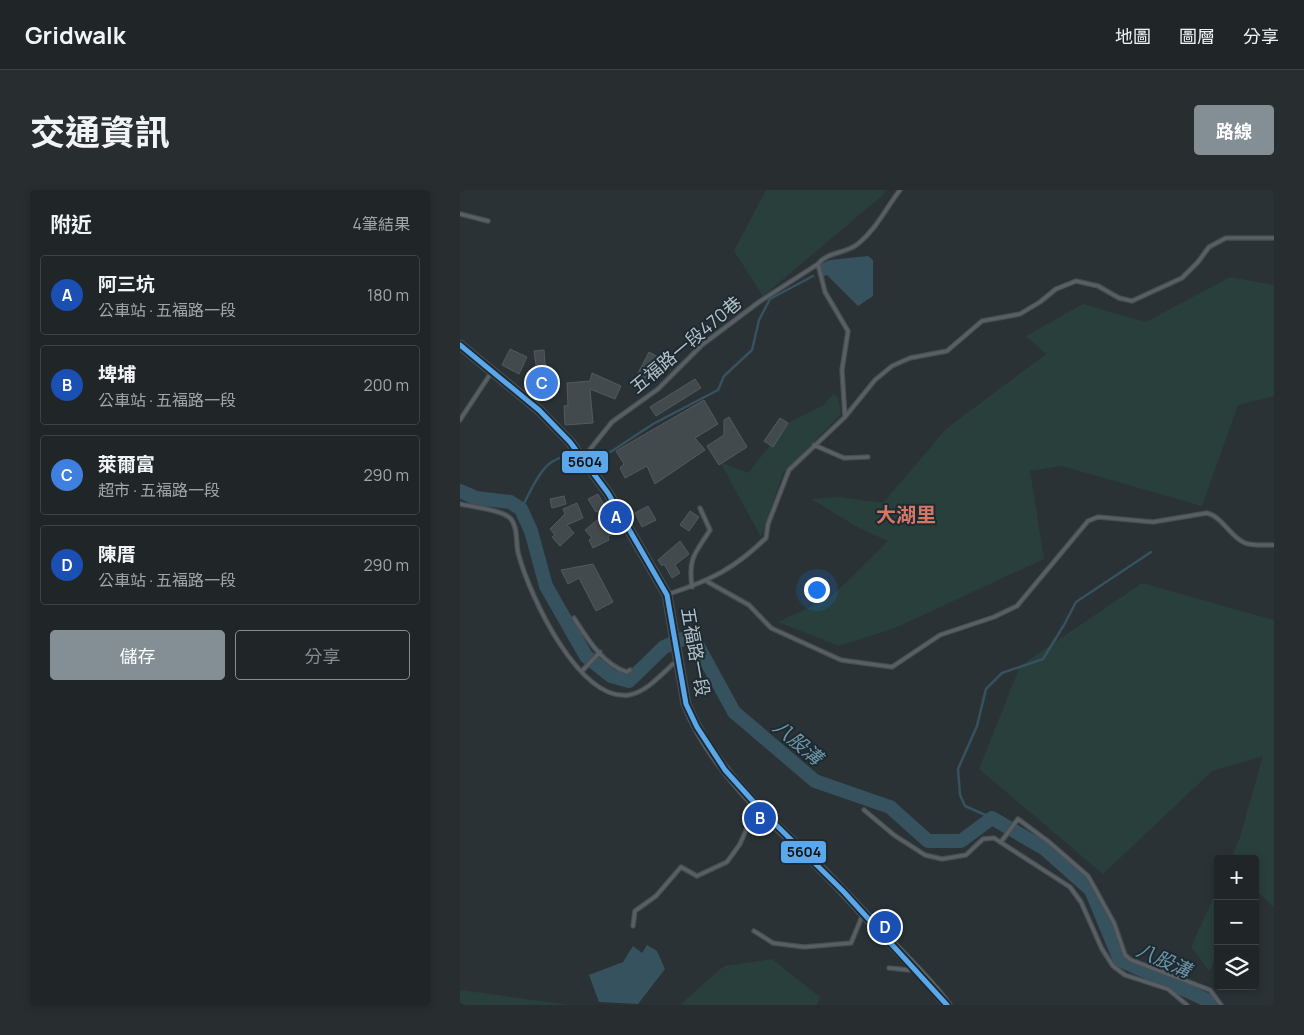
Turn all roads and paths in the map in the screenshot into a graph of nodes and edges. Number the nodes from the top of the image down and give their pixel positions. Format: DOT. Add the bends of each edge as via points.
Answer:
graph roads {
  1 [pos="900,190"];
  2 [pos="460,214"];
  3 [pos="488,220"];
  4 [pos="1274,238"];
  5 [pos="818,264"];
  6 [pos="460,345"];
  7 [pos="492,370"];
  8 [pos="845,417"];
  9 [pos="460,420"];
  10 [pos="814,445"];
  11 [pos="868,457"];
  12 [pos="582,459"];
  13 [pos="460,504"];
  14 [pos="700,508"];
  15 [pos="1274,545"];
  16 [pos="707,582"];
  17 [pos="692,587"];
  18 [pos="667,595"];
  19 [pos="574,618"];
  20 [pos="600,652"];
  21 [pos="679,662"];
  22 [pos="630,670"];
  23 [pos="583,671"];
  24 [pos="756,806"];
  25 [pos="864,810"];
  26 [pos="1002,842"];
  27 [pos="863,913"];
  28 [pos="633,926"];
  29 [pos="754,931"];
  30 [pos="916,967"];
  31 [pos="889,968"];
  32 [pos="947,1005"];
  33 [pos="1187,1005"];
  34 [pos="1221,1005"];
  1 -- 5 [label="lane, 五福路一段470巷" via="879,222 858,245 822,258"];
  2 -- 3 [label="lane"];
  4 -- 8 [label="lane" via="1226,238 1209,247 1182,278 1132,301 1119,298 1098,286 1076,281 1056,289 1020,314 982,321 947,351 910,358 892,366 875,380"];
  5 -- 8 [label="lane" via="825,292 848,331 842,370"];
  5 -- 12 [label="lane, 五福路一段470巷" via="759,302 702,345 658,389 612,422"];
  6 -- 7 [label="main road, 五福路一段"];
  7 -- 9 [label="lane"];
  7 -- 12 [label="main road, 五福路一段" via="540,410"];
  8 -- 10 [label="lane"];
  10 -- 11 [label="lane" via="844,458"];
  10 -- 16 [label="lane" via="789,470 768,524 766,538 731,568"];
  12 -- 18 [label="main road, 五福路一段" via="608,493"];
  13 -- 23 [label="lane" via="510,518 519,557 540,611"];
  14 -- 17 [label="lane" via="710,530 692,556 689,568"];
  15 -- 16 [label="lane" via="1246,543 1214,514 1153,522 1098,517 1088,521 1017,606 940,635 892,667 841,660 771,628 749,605"];
  16 -- 17 [label="lane"];
  17 -- 18 [label="lane"];
  18 -- 21 [label="main road, 五福路一段"];
  19 -- 20 [label="lane"];
  20 -- 22 [label="lane" via="615,669"];
  20 -- 23 [label="lane"];
  21 -- 23 [label="lane" via="644,689 623,695 603,690"];
  21 -- 24 [label="main road, 五福路一段" via="686,704 692,719 722,765"];
  24 -- 27 [label="main road, 五福路一段"];
  24 -- 28 [label="lane" via="740,844 727,862 697,876 681,867 656,896 635,911"];
  25 -- 33 [label="lane" via="925,855 942,859 966,855 983,839 994,838 1070,887 1113,966 1125,975 1168,989"];
  26 -- 34 [label="lane" via="1018,819 1049,842 1088,876 1114,923 1125,955 1210,990"];
  27 -- 29 [label="lane" via="851,943 804,947 773,943"];
  27 -- 30 [label="main road, 五福路一段"];
  30 -- 31 [label="lane" via="909,970"];
  30 -- 32 [label="main road, 五福路一段"];
}
